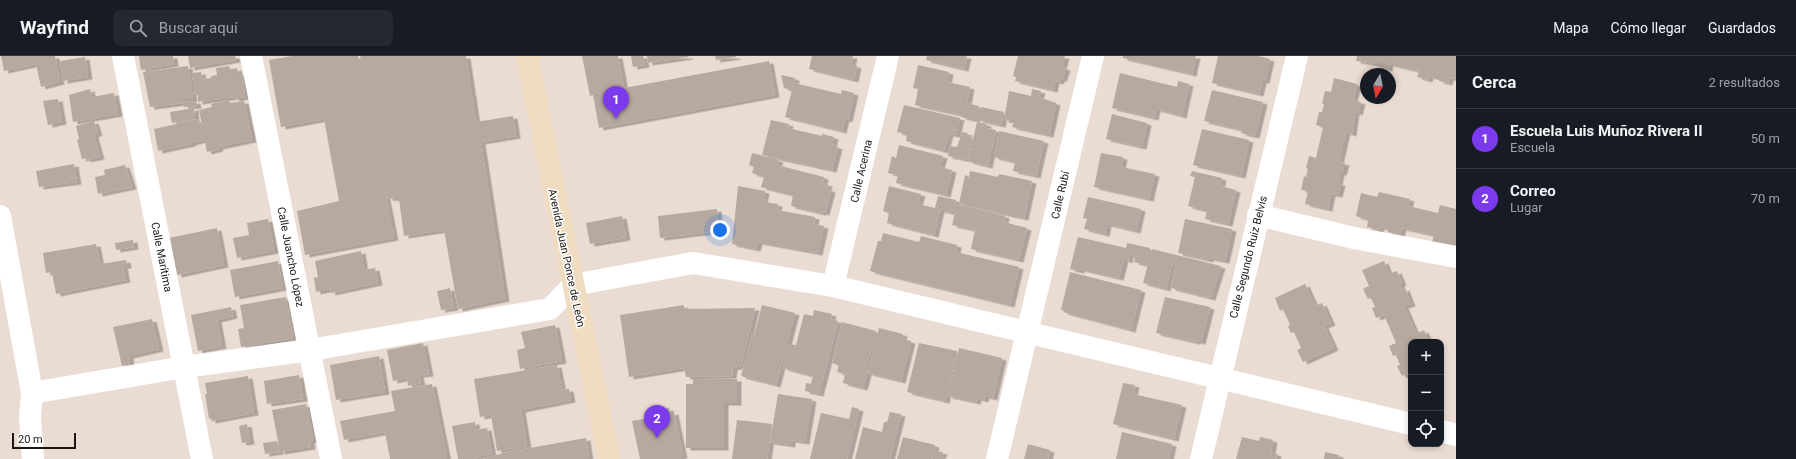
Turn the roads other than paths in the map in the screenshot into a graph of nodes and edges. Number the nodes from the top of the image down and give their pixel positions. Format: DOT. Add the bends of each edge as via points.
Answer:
graph roads {
  1 [pos="123,56"];
  2 [pos="250,56"];
  3 [pos="527,56"];
  4 [pos="888,56"];
  5 [pos="1093,56"];
  6 [pos="1297,56"];
  7 [pos="1258,215"];
  8 [pos="0,216"];
  9 [pos="1456,258"];
  10 [pos="572,285"];
  11 [pos="833,286"];
  12 [pos="1027,333"];
  13 [pos="310,350"];
  14 [pos="184,367"];
  15 [pos="1219,378"];
  16 [pos="32,393"];
  17 [pos="1408,423"];
  18 [pos="1444,432"];
  19 [pos="1456,434"];
  20 [pos="33,459"];
  21 [pos="202,459"];
  22 [pos="331,459"];
  23 [pos="609,459"];
  24 [pos="997,459"];
  25 [pos="1200,459"];
  1 -- 14 [label="street, Calle Marítima"];
  2 -- 13 [label="street, Calle Juancho López"];
  3 -- 10 [label="main road, Avenida Juan Ponce de León"];
  4 -- 11 [label="street, Calle Acerina"];
  5 -- 12 [label="street, Calle Rubí"];
  6 -- 7 [label="street, Calle Segundo Ruiz Belvis"];
  7 -- 9 [label="street" via="1354,238"];
  7 -- 15 [label="street, Calle Segundo Ruiz Belvis"];
  8 -- 16 [label="street"];
  10 -- 11 [label="street" via="693,263"];
  10 -- 13 [label="street" via="550,308"];
  10 -- 23 [label="main road, Avenida Juan Ponce de León"];
  11 -- 12 [label="street"];
  12 -- 15 [label="street"];
  12 -- 24 [label="street, Calle Rubí"];
  13 -- 14 [label="street"];
  13 -- 22 [label="street, Calle Juancho López"];
  14 -- 16 [label="street"];
  14 -- 21 [label="street, Calle Marítima"];
  15 -- 17 [label="street"];
  15 -- 25 [label="street, Calle Segundo Ruiz Belvis"];
  16 -- 20 [label="street" via="30,418"];
  18 -- 19 [label="street"];
}
